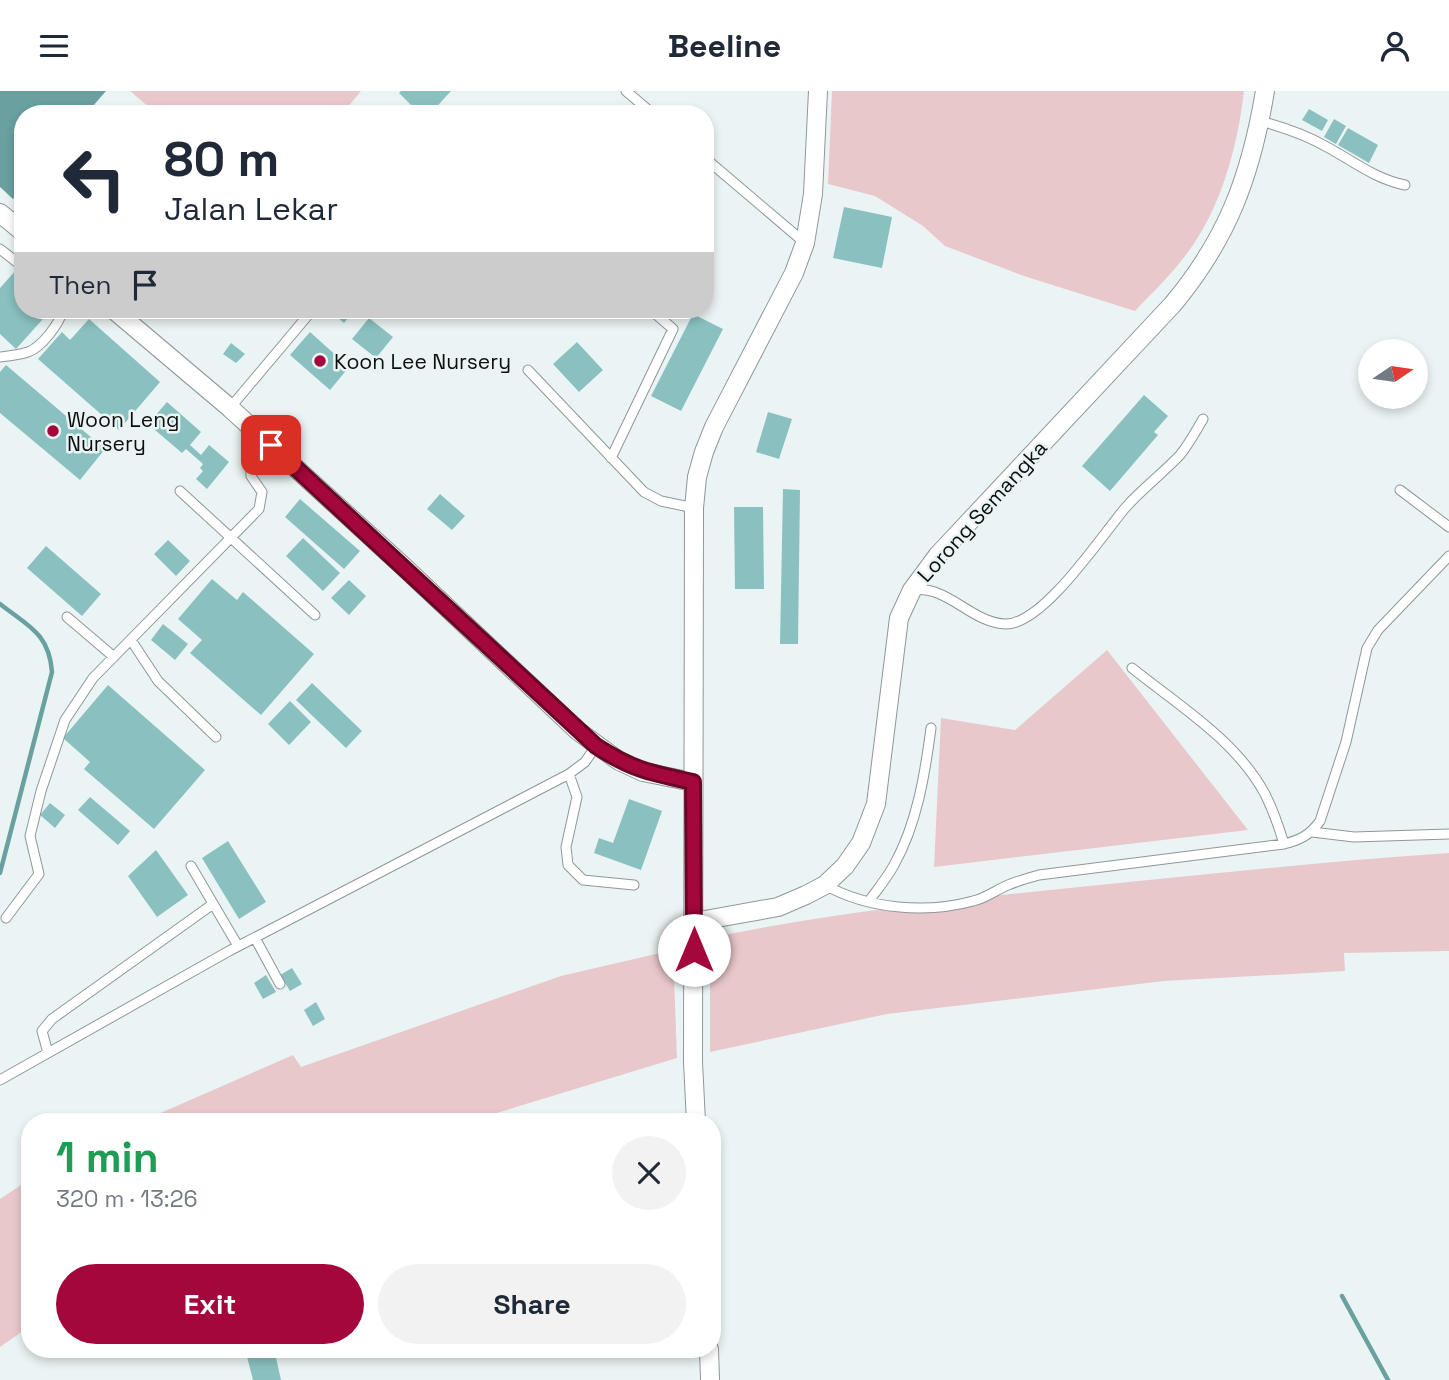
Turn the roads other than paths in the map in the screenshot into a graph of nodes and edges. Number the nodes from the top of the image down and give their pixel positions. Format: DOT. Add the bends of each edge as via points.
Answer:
graph roads {
  1 [pos="626,91"];
  2 [pos="818,91"];
  3 [pos="1265,91"];
  4 [pos="642,105"];
  5 [pos="1260,121"];
  6 [pos="714,165"];
  7 [pos="1405,185"];
  8 [pos="0,213"];
  9 [pos="14,225"];
  10 [pos="805,243"];
  11 [pos="0,249"];
  12 [pos="14,260"];
  13 [pos="59,319"];
  14 [pos="125,319"];
  15 [pos="305,319"];
  16 [pos="661,319"];
  17 [pos="0,357"];
  18 [pos="528,370"];
  19 [pos="230,408"];
  20 [pos="1203,419"];
  21 [pos="271,445"];
  22 [pos="611,458"];
  23 [pos="1401,490"];
  24 [pos="180,491"];
  25 [pos="694,508"];
  26 [pos="1449,527"];
  27 [pos="231,538"];
  28 [pos="1449,556"];
  29 [pos="912,590"];
  30 [pos="315,615"];
  31 [pos="67,617"];
  32 [pos="131,641"];
  33 [pos="114,657"];
  34 [pos="1132,668"];
  35 [pos="931,728"];
  36 [pos="216,737"];
  37 [pos="596,746"];
  38 [pos="569,774"];
  39 [pos="693,782"];
  40 [pos="1312,832"];
  41 [pos="1449,834"];
  42 [pos="1284,844"];
  43 [pos="191,866"];
  44 [pos="825,884"];
  45 [pos="634,885"];
  46 [pos="869,901"];
  47 [pos="213,904"];
  48 [pos="6,918"];
  49 [pos="694,922"];
  50 [pos="254,938"];
  51 [pos="238,946"];
  52 [pos="280,984"];
  53 [pos="48,1053"];
  54 [pos="0,1080"];
  55 [pos="696,1113"];
  56 [pos="709,1358"];
  57 [pos="710,1380"];
  1 -- 4 [label="lane"];
  2 -- 10 [label="street" via="813,194"];
  3 -- 5 [label="street, Lorong Semangka"];
  5 -- 7 [label="lane" via="1287,128 1387,181"];
  5 -- 29 [label="street, Lorong Semangka" via="1236,205 1189,285 938,555"];
  6 -- 10 [label="lane"];
  8 -- 9 [label="street"];
  10 -- 25 [label="street" via="715,427 697,477"];
  11 -- 12 [label="lane"];
  13 -- 17 [label="lane" via="39,346"];
  14 -- 19 [label="street"];
  15 -- 19 [label="lane"];
  16 -- 22 [label="lane" via="673,329"];
  18 -- 22 [label="lane"];
  19 -- 21 [label="street"];
  20 -- 29 [label="lane" via="1180,455 1125,508 1088,557 1020,622 992,621 932,590"];
  21 -- 27 [label="lane" via="250,469 262,492 261,504"];
  21 -- 37 [label="street"];
  22 -- 25 [label="lane" via="653,497"];
  23 -- 26 [label="lane"];
  24 -- 27 [label="lane"];
  25 -- 39 [label="street"];
  27 -- 30 [label="lane"];
  27 -- 32 [label="lane"];
  28 -- 40 [label="lane" via="1378,630 1367,648 1346,742 1320,821"];
  29 -- 44 [label="street, Lorong Semangka" via="895,639 876,804 861,843"];
  31 -- 33 [label="lane"];
  32 -- 33 [label="lane"];
  32 -- 36 [label="lane" via="158,681"];
  33 -- 48 [label="lane" via="72,706 58,736 30,836 39,874"];
  34 -- 42 [label="lane" via="1227,745 1248,768 1265,794"];
  35 -- 46 [label="lane" via="925,773 907,837 894,866"];
  37 -- 38 [label="lane"];
  37 -- 39 [label="street" via="643,772"];
  38 -- 45 [label="lane" via="577,797 566,846 568,865 583,880"];
  38 -- 50 [label="lane"];
  39 -- 49 [label="street"];
  40 -- 41 [label="lane" via="1354,837"];
  40 -- 42 [label="lane"];
  42 -- 46 [label="lane" via="1039,875 980,899 948,906 923,908"];
  43 -- 47 [label="lane"];
  44 -- 46 [label="lane"];
  44 -- 49 [label="street, Lorong Semangka" via="778,907"];
  47 -- 51 [label="lane"];
  47 -- 53 [label="lane" via="52,1019 42,1031"];
  49 -- 55 [label="street"];
  50 -- 51 [label="lane"];
  50 -- 52 [label="lane"];
  51 -- 53 [label="lane"];
  53 -- 54 [label="lane"];
  56 -- 57 [label="street"];
}
